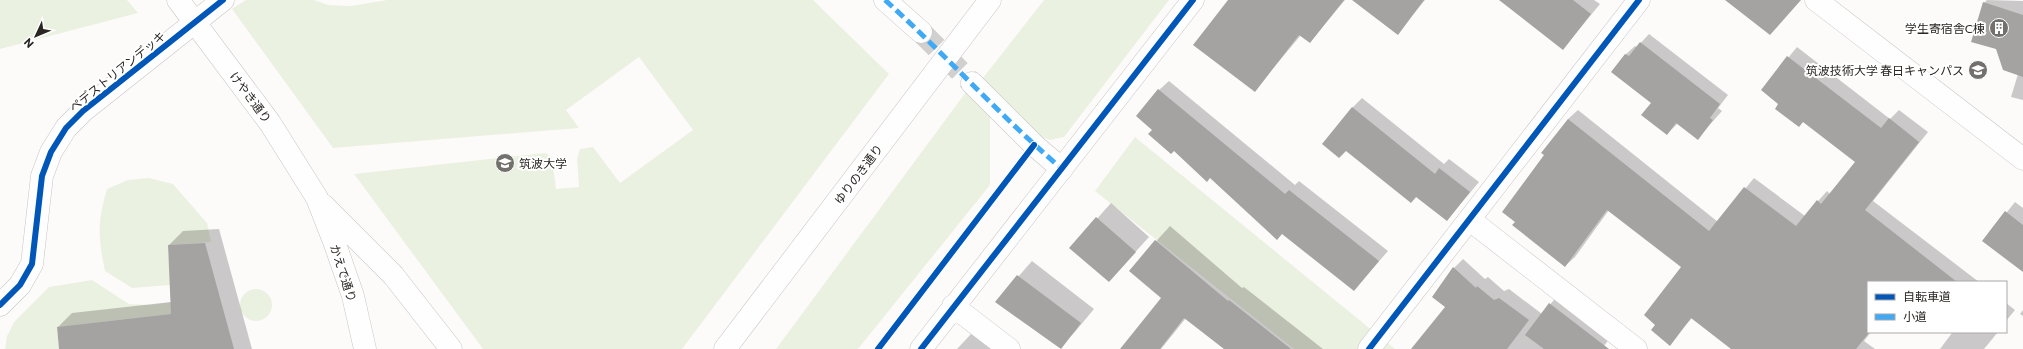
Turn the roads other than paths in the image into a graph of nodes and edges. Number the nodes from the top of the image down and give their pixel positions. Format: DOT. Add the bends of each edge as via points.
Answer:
graph roads {
  1 [pos="178,0"];
  2 [pos="223,0"];
  3 [pos="885,0"];
  4 [pos="990,0"];
  5 [pos="1192,0"];
  6 [pos="1639,0"];
  7 [pos="1816,0"];
  8 [pos="194,21"];
  9 [pos="920,32"];
  10 [pos="972,83"];
  11 [pos="2023,159"];
  12 [pos="1062,169"];
  13 [pos="317,198"];
  14 [pos="1470,220"];
  15 [pos="0,305"];
  16 [pos="953,306"];
  17 [pos="365,349"];
  18 [pos="451,349"];
  19 [pos="725,349"];
  20 [pos="922,349"];
  21 [pos="1008,349"];
  22 [pos="1369,349"];
  23 [pos="1636,349"];
  1 -- 8 [label="street, けやき通り"];
  2 -- 8 [label="street, ペデストリアンデッキ"];
  3 -- 9 [label="street"];
  4 -- 19 [label="street, ゆりのき通り"];
  5 -- 12 [label="street"];
  6 -- 14 [label="street"];
  7 -- 11 [label="street"];
  8 -- 13 [label="street, けやき通り" via="270,123"];
  8 -- 15 [label="street, ペデストリアンデッキ" via="83,111 66,128 51,152 42,176 32,264 20,285"];
  10 -- 12 [label="street"];
  12 -- 16 [label="street"];
  13 -- 17 [label="street, かえで通り" via="353,296"];
  13 -- 18 [label="street" via="393,275"];
  14 -- 22 [label="street"];
  14 -- 23 [label="street"];
  16 -- 20 [label="street"];
  16 -- 21 [label="street"];
}
